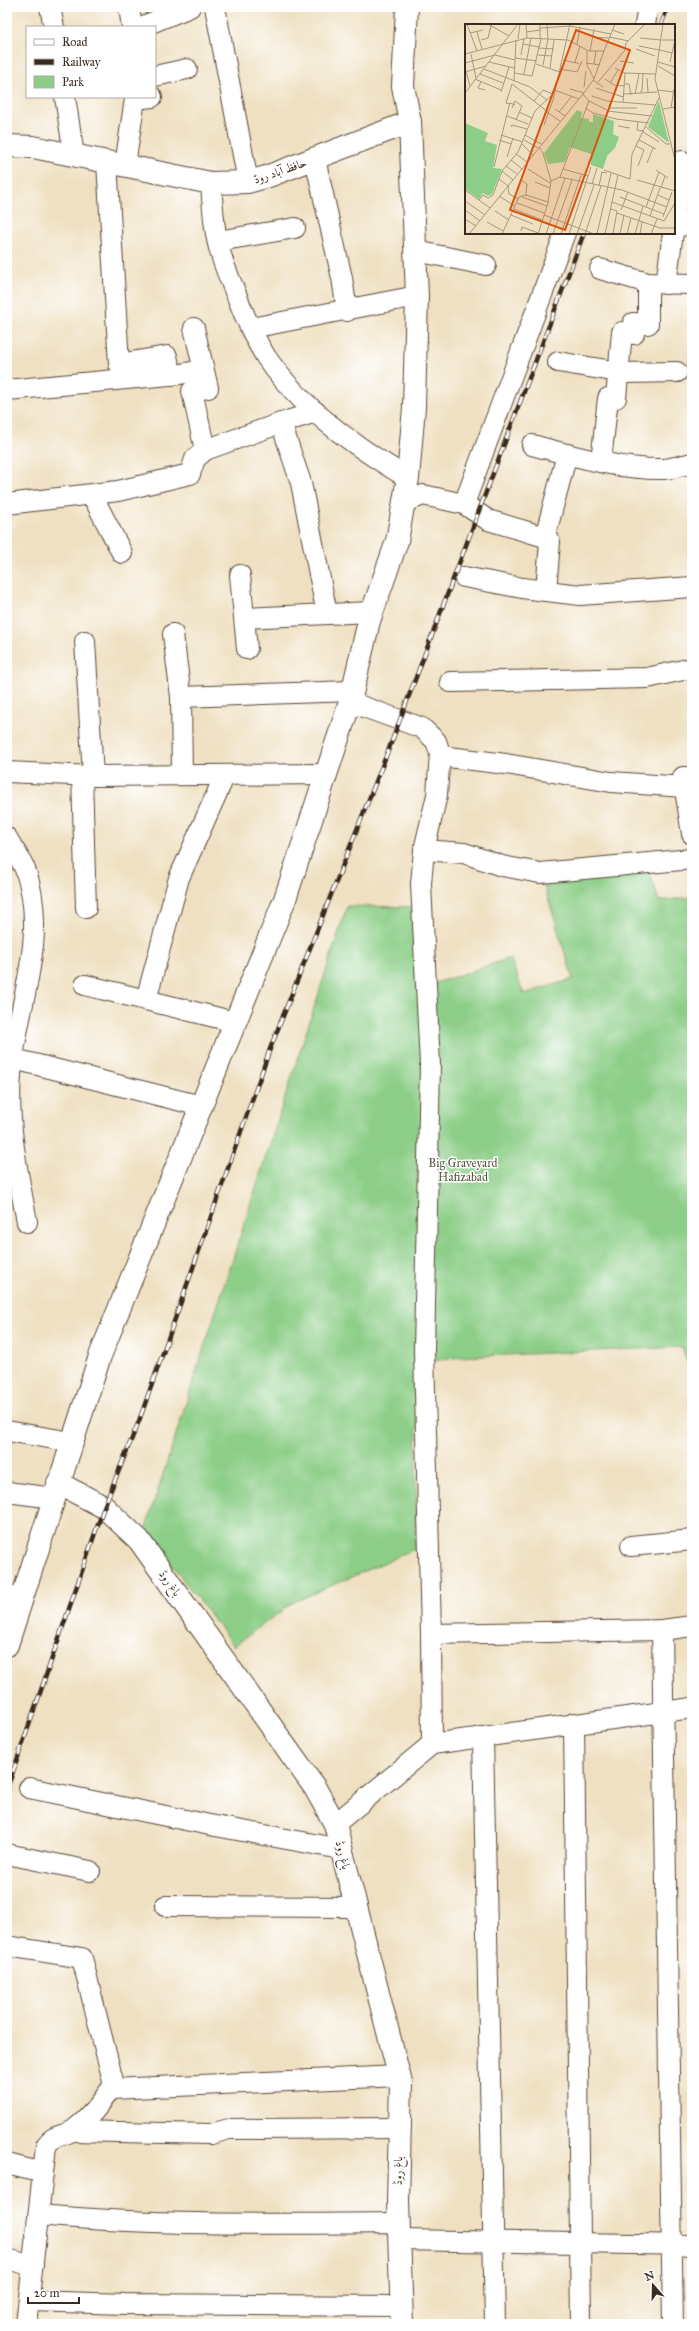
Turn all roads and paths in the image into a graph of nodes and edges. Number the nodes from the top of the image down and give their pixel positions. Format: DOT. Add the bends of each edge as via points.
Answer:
graph roads {
  1 [pos="50,7"];
  2 [pos="129,7"];
  3 [pos="190,7"];
  4 [pos="216,7"];
  5 [pos="407,7"];
  6 [pos="645,7"];
  7 [pos="645,24"];
  8 [pos="54,26"];
  9 [pos="132,26"];
  10 [pos="143,26"];
  11 [pos="187,69"];
  12 [pos="156,76"];
  13 [pos="66,98"];
  14 [pos="144,98"];
  15 [pos="410,122"];
  16 [pos="7,146"];
  17 [pos="74,155"];
  18 [pos="315,158"];
  19 [pos="683,161"];
  20 [pos="116,164"];
  21 [pos="248,182"];
  22 [pos="211,183"];
  23 [pos="675,215"];
  24 [pos="692,225"];
  25 [pos="675,226"];
  26 [pos="295,228"];
  27 [pos="565,234"];
  28 [pos="672,234"];
  29 [pos="218,241"];
  30 [pos="416,251"];
  31 [pos="486,265"];
  32 [pos="600,269"];
  33 [pos="657,284"];
  34 [pos="692,284"];
  35 [pos="417,296"];
  36 [pos="347,310"];
  37 [pos="194,328"];
  38 [pos="251,328"];
  39 [pos="558,362"];
  40 [pos="202,370"];
  41 [pos="618,372"];
  42 [pos="677,372"];
  43 [pos="170,375"];
  44 [pos="7,390"];
  45 [pos="316,412"];
  46 [pos="281,423"];
  47 [pos="532,445"];
  48 [pos="205,450"];
  49 [pos="567,454"];
  50 [pos="602,461"];
  51 [pos="692,463"];
  52 [pos="408,478"];
  53 [pos="92,495"];
  54 [pos="403,503"];
  55 [pos="7,504"];
  56 [pos="464,504"];
  57 [pos="545,537"];
  58 [pos="122,553"];
  59 [pos="240,575"];
  60 [pos="464,578"];
  61 [pos="692,587"];
  62 [pos="546,591"];
  63 [pos="371,612"];
  64 [pos="328,614"];
  65 [pos="245,618"];
  66 [pos="173,634"];
  67 [pos="85,640"];
  68 [pos="247,649"];
  69 [pos="692,668"];
  70 [pos="450,682"];
  71 [pos="351,696"];
  72 [pos="181,697"];
  73 [pos="440,756"];
  74 [pos="7,772"];
  75 [pos="324,774"];
  76 [pos="182,775"];
  77 [pos="226,775"];
  78 [pos="88,776"];
  79 [pos="689,791"];
  80 [pos="692,834"];
  81 [pos="7,838"];
  82 [pos="424,850"];
  83 [pos="692,859"];
  84 [pos="86,908"];
  85 [pos="85,985"];
  86 [pos="146,1000"];
  87 [pos="235,1022"];
  88 [pos="12,1051"];
  89 [pos="201,1106"];
  90 [pos="27,1222"];
  91 [pos="7,1431"];
  92 [pos="72,1442"];
  93 [pos="56,1491"];
  94 [pos="7,1492"];
  95 [pos="692,1540"];
  96 [pos="631,1546"];
  97 [pos="14,1597"];
  98 [pos="692,1626"];
  99 [pos="662,1630"];
  100 [pos="431,1634"];
  101 [pos="7,1645"];
  102 [pos="692,1708"];
  103 [pos="664,1712"];
  104 [pos="574,1723"];
  105 [pos="483,1736"];
  106 [pos="432,1744"];
  107 [pos="29,1788"];
  108 [pos="335,1824"];
  109 [pos="341,1849"];
  110 [pos="7,1854"];
  111 [pos="90,1871"];
  112 [pos="165,1906"];
  113 [pos="356,1908"];
  114 [pos="7,1946"];
  115 [pos="399,2076"];
  116 [pos="111,2089"];
  117 [pos="400,2128"];
  118 [pos="73,2131"];
  119 [pos="7,2164"];
  120 [pos="43,2173"];
  121 [pos="39,2215"];
  122 [pos="399,2232"];
  123 [pos="493,2240"];
  124 [pos="579,2243"];
  125 [pos="671,2244"];
  126 [pos="692,2245"];
  127 [pos="7,2259"];
  128 [pos="33,2266"];
  129 [pos="29,2301"];
  130 [pos="402,2315"];
  131 [pos="26,2324"];
  132 [pos="495,2324"];
  133 [pos="581,2324"];
  134 [pos="673,2324"];
  1 -- 8 [label="street"];
  2 -- 9 [label="street"];
  3 -- 10 [label="street"];
  4 -- 21 [label="street"];
  5 -- 15 [label="street" via="403,86"];
  6 -- 7 [label="street"];
  11 -- 12 [label="street"];
  13 -- 17 [label="street"];
  14 -- 20 [label="street" via="135,99"];
  15 -- 18 [label="street, حافظ آباد روڈ"];
  15 -- 30 [label="street"];
  16 -- 17 [label="street, حافظ آباد روڈ" via="33,147"];
  17 -- 20 [label="street, حافظ آباد روڈ"];
  18 -- 21 [label="street, حافظ آباد روڈ"];
  18 -- 36 [label="street"];
  19 -- 23 [label="street"];
  20 -- 22 [label="street, حافظ آباد روڈ"];
  20 -- 43 [label="street" via="119,364 167,356"];
  21 -- 22 [label="street, حافظ آباد روڈ"];
  22 -- 29 [label="street"];
  24 -- 25 [label="street"];
  26 -- 29 [label="street"];
  27 -- 56 [label="street"];
  28 -- 33 [label="street"];
  29 -- 38 [label="street" via="226,270"];
  30 -- 31 [label="street"];
  30 -- 35 [label="street"];
  32 -- 33 [label="street"];
  33 -- 34 [label="street"];
  33 -- 41 [label="street" via="648,324 634,323 634,334 622,332"];
  35 -- 36 [label="street"];
  35 -- 52 [label="street" via="414,407"];
  36 -- 38 [label="street"];
  37 -- 40 [label="street"];
  38 -- 45 [label="street" via="266,356 298,395"];
  39 -- 41 [label="street"];
  40 -- 43 [label="street"];
  40 -- 48 [label="street" via="208,388 192,391"];
  41 -- 42 [label="street"];
  41 -- 50 [label="street" via="616,398 608,398"];
  43 -- 44 [label="street"];
  45 -- 46 [label="street"];
  45 -- 52 [label="street" via="367,453"];
  46 -- 48 [label="street"];
  46 -- 64 [label="street" via="301,483"];
  47 -- 49 [label="street"];
  48 -- 53 [label="street" via="195,459 190,474"];
  49 -- 50 [label="street"];
  49 -- 57 [label="street"];
  50 -- 51 [label="street" via="635,468 666,469"];
  52 -- 54 [label="street"];
  53 -- 55 [label="street"];
  53 -- 58 [label="street"];
  54 -- 56 [label="street" via="423,495"];
  54 -- 63 [label="street" via="397,541"];
  56 -- 57 [label="street" via="488,520"];
  57 -- 62 [label="street" via="550,542"];
  59 -- 65 [label="street"];
  60 -- 62 [label="street"];
  61 -- 62 [label="street" via="580,595"];
  63 -- 64 [label="street"];
  63 -- 71 [label="street"];
  64 -- 65 [label="street"];
  65 -- 68 [label="street"];
  66 -- 72 [label="street"];
  67 -- 78 [label="street"];
  69 -- 70 [label="street" via="647,678"];
  71 -- 72 [label="street"];
  71 -- 73 [label="street" via="422,728 436,741"];
  71 -- 75 [label="street"];
  72 -- 76 [label="street"];
  73 -- 79 [label="street"];
  73 -- 82 [label="street" via="437,795"];
  74 -- 78 [label="street"];
  75 -- 77 [label="street"];
  75 -- 87 [label="street" via="285,899"];
  76 -- 77 [label="street"];
  76 -- 78 [label="street"];
  77 -- 86 [label="street" via="179,878"];
  78 -- 84 [label="street"];
  79 -- 80 [label="street"];
  81 -- 88 [label="street" via="24,869 31,897 34,934 28,985"];
  82 -- 83 [label="street" via="464,854 502,866 540,873"];
  82 -- 100 [label="street" via="422,884 430,1065 424,1352"];
  85 -- 86 [label="street"];
  86 -- 87 [label="street"];
  87 -- 89 [label="street"];
  88 -- 89 [label="street"];
  88 -- 90 [label="street" via="12,1135"];
  89 -- 92 [label="street" via="100,1356"];
  91 -- 92 [label="street"];
  92 -- 93 [label="street"];
  93 -- 94 [label="street"];
  93 -- 97 [label="street"];
  93 -- 108 [label="street, باغ روڈ" via="104,1507 139,1540 315,1788"];
  95 -- 96 [label="street"];
  97 -- 101 [label="street"];
  98 -- 99 [label="street"];
  99 -- 100 [label="street"];
  99 -- 103 [label="street"];
  100 -- 106 [label="street"];
  102 -- 103 [label="street"];
  103 -- 104 [label="street"];
  103 -- 125 [label="street"];
  104 -- 105 [label="street"];
  104 -- 124 [label="street"];
  105 -- 106 [label="street"];
  105 -- 123 [label="street"];
  106 -- 108 [label="street"];
  107 -- 109 [label="street"];
  108 -- 109 [label="street, باغ روڈ"];
  109 -- 113 [label="street, باغ روڈ"];
  110 -- 111 [label="street"];
  112 -- 113 [label="street"];
  113 -- 115 [label="street, باغ روڈ"];
  114 -- 116 [label="street" via="82,1958 114,2085"];
  115 -- 116 [label="street"];
  115 -- 117 [label="street, باغ روڈ"];
  116 -- 118 [label="street" via="91,2115"];
  117 -- 118 [label="street" via="229,2129 211,2134"];
  117 -- 122 [label="street, باغ روڈ"];
  118 -- 120 [label="street" via="52,2137 46,2146"];
  119 -- 120 [label="street"];
  120 -- 121 [label="street"];
  121 -- 122 [label="street" via="103,2221"];
  121 -- 128 [label="street"];
  122 -- 123 [label="street"];
  122 -- 130 [label="street, باغ روڈ"];
  123 -- 124 [label="street"];
  123 -- 132 [label="street"];
  124 -- 125 [label="street"];
  124 -- 133 [label="street"];
  125 -- 126 [label="street"];
  125 -- 134 [label="street"];
  127 -- 128 [label="street"];
  128 -- 129 [label="street"];
  129 -- 130 [label="street"];
  129 -- 131 [label="street"];
}
